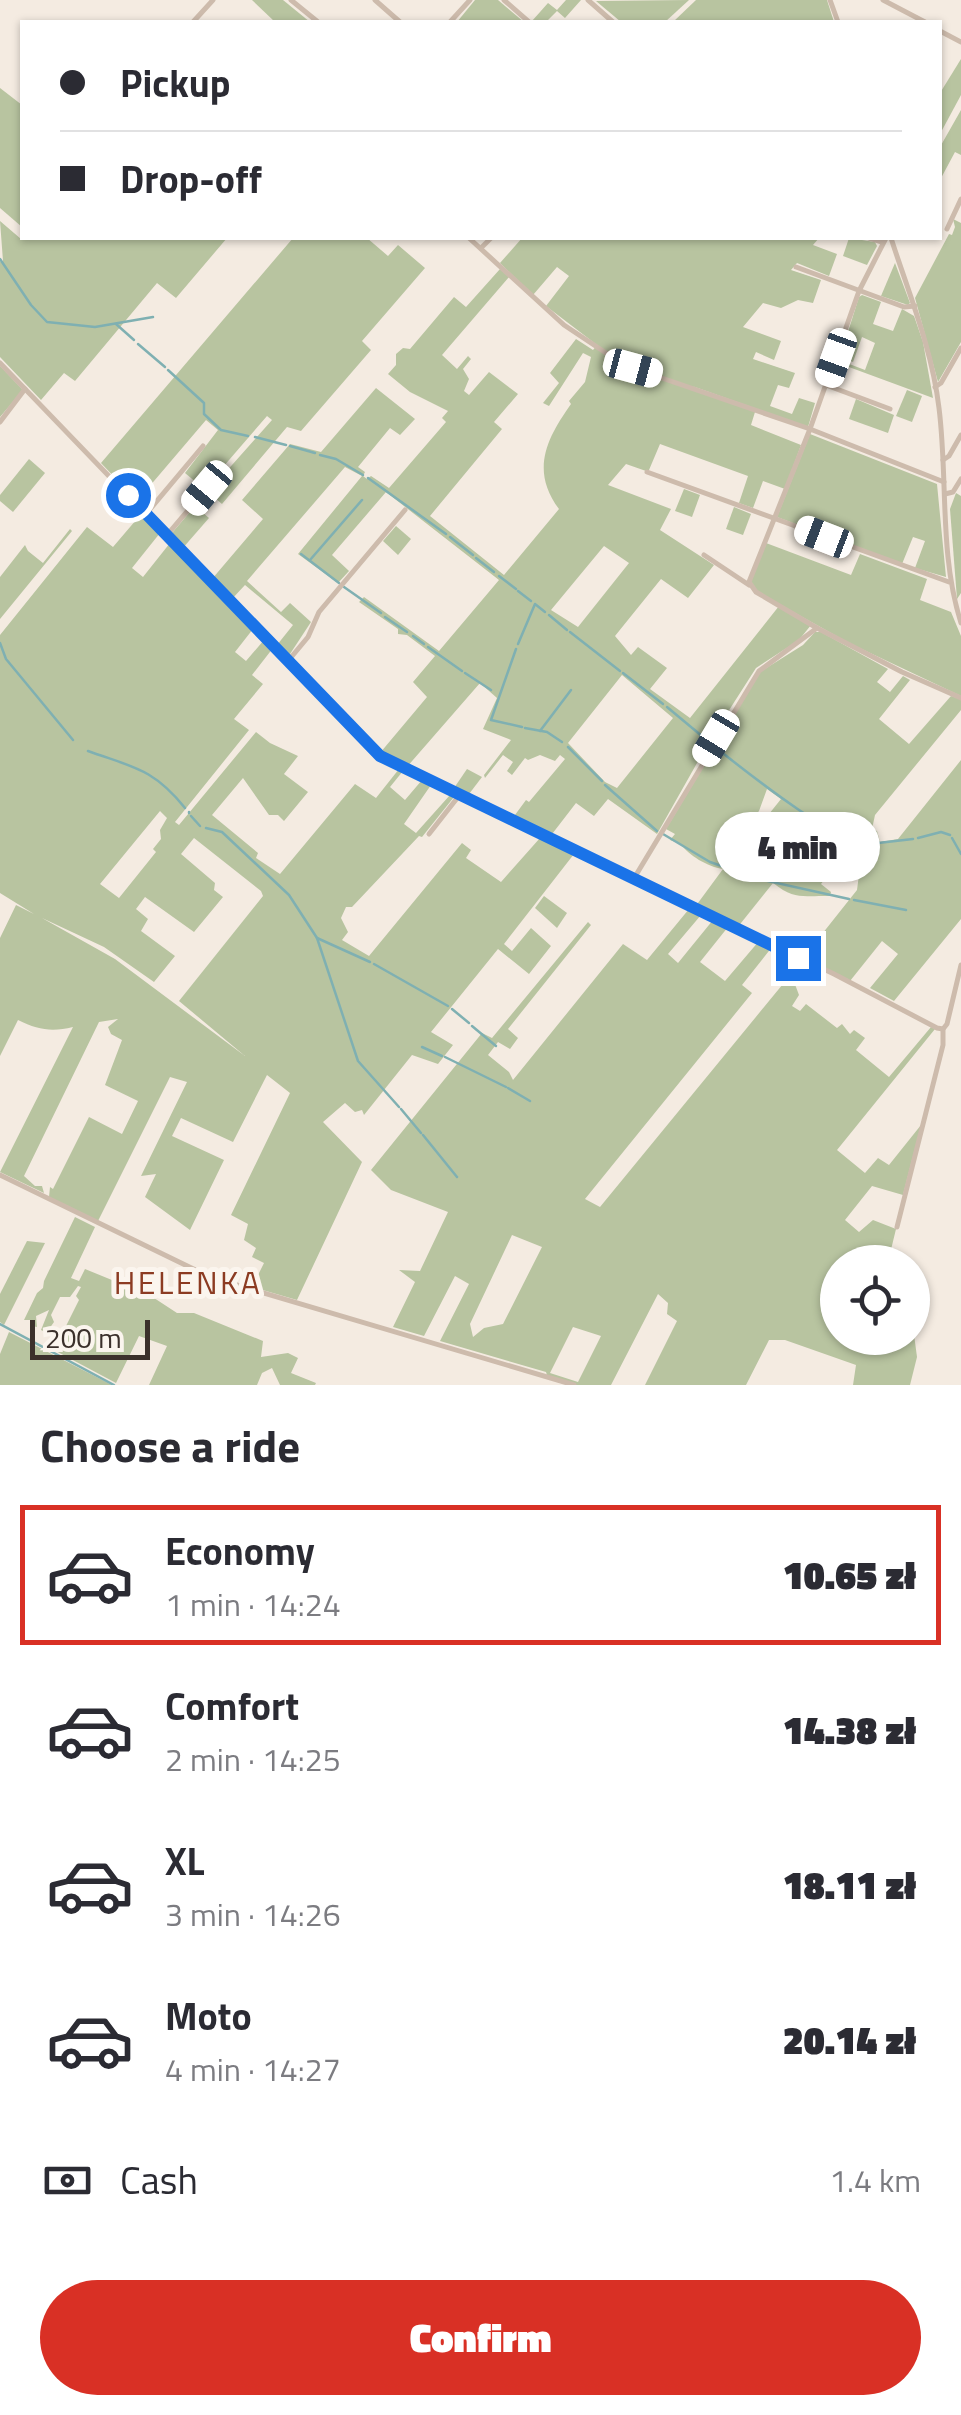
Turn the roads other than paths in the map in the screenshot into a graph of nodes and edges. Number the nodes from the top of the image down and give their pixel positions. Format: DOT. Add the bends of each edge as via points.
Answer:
graph roads {
  1 [pos="213,0"];
  2 [pos="291,0"];
  3 [pos="375,0"];
  4 [pos="504,0"];
  5 [pos="588,0"];
  6 [pos="883,0"];
  7 [pos="468,1"];
  8 [pos="604,14"];
  9 [pos="196,20"];
  10 [pos="316,20"];
  11 [pos="398,20"];
  12 [pos="452,20"];
  13 [pos="527,20"];
  14 [pos="598,20"];
  15 [pos="611,20"];
  16 [pos="921,20"];
  17 [pos="961,199"];
  18 [pos="947,229"];
  19 [pos="471,240"];
  20 [pos="489,240"];
  21 [pos="885,240"];
  22 [pos="886,240"];
  23 [pos="481,248"];
  24 [pos="796,267"];
  25 [pos="859,291"];
  26 [pos="914,306"];
  27 [pos="961,348"];
  28 [pos="0,363"];
  29 [pos="826,386"];
  30 [pos="935,386"];
  31 [pos="25,390"];
  32 [pos="890,408"];
  33 [pos="0,422"];
  34 [pos="810,430"];
  35 [pos="961,435"];
  36 [pos="203,446"];
  37 [pos="943,460"];
  38 [pos="647,472"];
  39 [pos="961,478"];
  40 [pos="944,482"];
  41 [pos="207,488"];
  42 [pos="945,494"];
  43 [pos="405,510"];
  44 [pos="146,514"];
  45 [pos="773,518"];
  46 [pos="166,536"];
  47 [pos="704,555"];
  48 [pos="951,582"];
  49 [pos="749,584"];
  50 [pos="961,596"];
  51 [pos="954,603"];
  52 [pos="961,623"];
  53 [pos="817,628"];
  54 [pos="287,662"];
  55 [pos="961,698"];
  56 [pos="459,796"];
  57 [pos="430,834"];
  58 [pos="633,880"];
  59 [pos="961,965"];
  60 [pos="958,990"];
  61 [pos="943,1029"];
  62 [pos="0,1174"];
  63 [pos="897,1227"];
  64 [pos="574,1385"];
  1 -- 9 [label="street"];
  2 -- 10 [label="street"];
  3 -- 11 [label="street"];
  4 -- 13 [label="street"];
  5 -- 8 [label="street"];
  6 -- 16 [label="street"];
  7 -- 12 [label="street"];
  8 -- 14 [label="street"];
  8 -- 15 [label="street"];
  17 -- 18 [label="street"];
  19 -- 23 [label="street"];
  20 -- 23 [label="street"];
  21 -- 25 [label="street"];
  22 -- 26 [label="street"];
  23 -- 34 [label="street" via="577,334 624,365"];
  24 -- 25 [label="street"];
  25 -- 26 [label="street"];
  25 -- 29 [label="street"];
  26 -- 30 [label="street"];
  27 -- 30 [label="street"];
  28 -- 31 [label="street"];
  29 -- 32 [label="street"];
  29 -- 34 [label="street"];
  30 -- 37 [label="street"];
  31 -- 33 [label="street"];
  31 -- 44 [label="street"];
  34 -- 40 [label="street"];
  34 -- 45 [label="street"];
  35 -- 37 [label="street"];
  36 -- 44 [label="street"];
  37 -- 40 [label="street"];
  38 -- 45 [label="street"];
  39 -- 42 [label="street"];
  40 -- 42 [label="street"];
  41 -- 46 [label="street"];
  42 -- 48 [label="street"];
  43 -- 54 [label="street" via="319,612"];
  44 -- 46 [label="street"];
  45 -- 48 [label="street"];
  45 -- 49 [label="street"];
  46 -- 54 [label="street"];
  47 -- 49 [label="street"];
  48 -- 51 [label="street"];
  49 -- 53 [label="street"];
  50 -- 51 [label="street"];
  51 -- 52 [label="street"];
  53 -- 55 [label="street"];
  53 -- 58 [label="street" via="758,671"];
  54 -- 56 [label="street" via="378,754"];
  56 -- 57 [label="street"];
  56 -- 58 [label="street"];
  58 -- 61 [label="street"];
  59 -- 60 [label="street"];
  60 -- 61 [label="street"];
  61 -- 63 [label="street"];
  62 -- 64 [label="street" via="210,1277"];
}
